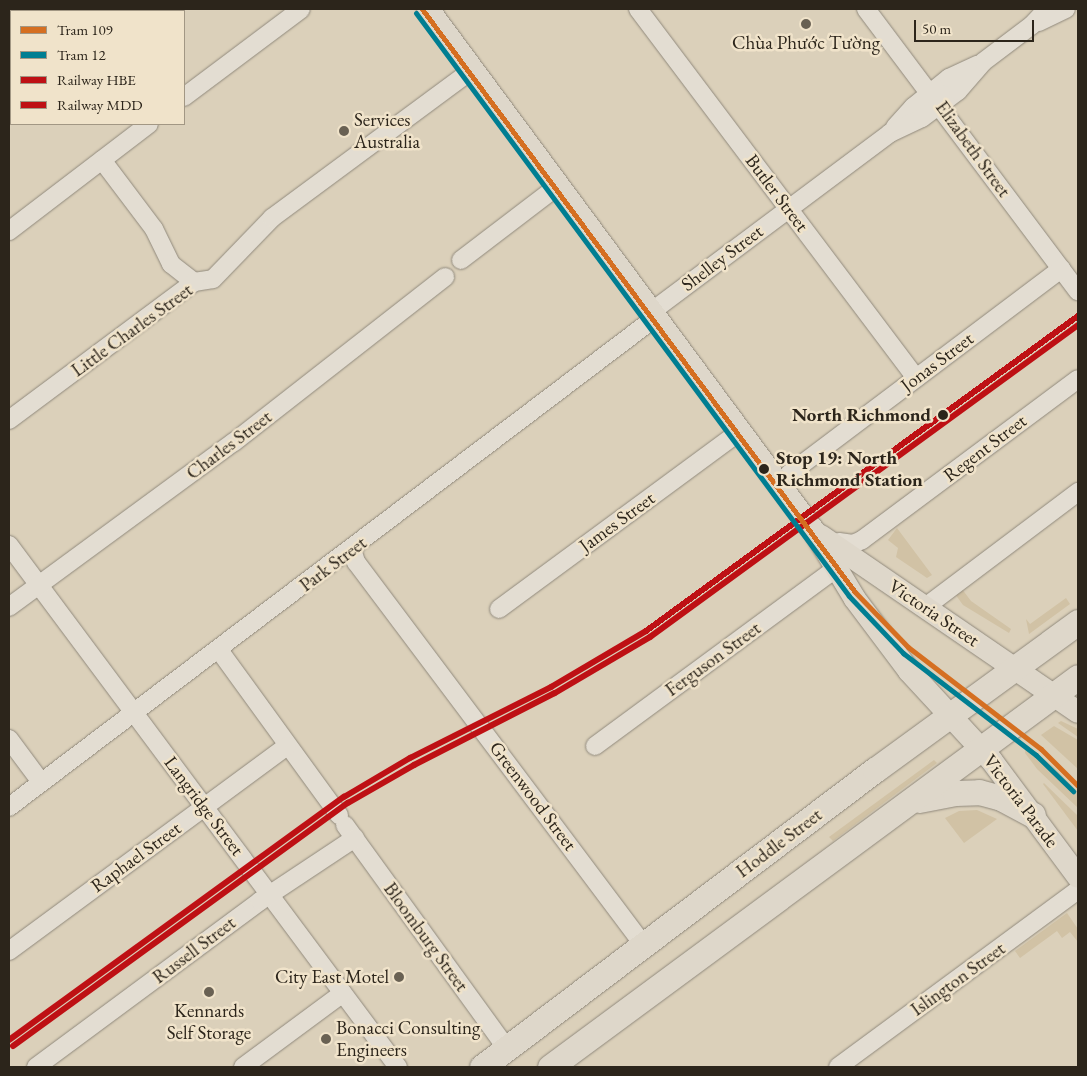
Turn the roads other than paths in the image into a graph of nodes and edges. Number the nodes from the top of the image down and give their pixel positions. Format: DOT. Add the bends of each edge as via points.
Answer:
graph roads {
  1 [pos="301,9"];
  2 [pos="413,9"];
  3 [pos="428,9"];
  4 [pos="638,9"];
  5 [pos="866,9"];
  6 [pos="1047,9"];
  7 [pos="1066,9"];
  8 [pos="1032,25"];
  9 [pos="465,75"];
  10 [pos="185,96"];
  11 [pos="935,99"];
  12 [pos="148,125"];
  13 [pos="520,133"];
  14 [pos="102,160"];
  15 [pos="559,184"];
  16 [pos="788,207"];
  17 [pos="9,231"];
  18 [pos="461,260"];
  19 [pos="1062,269"];
  20 [pos="445,277"];
  21 [pos="194,282"];
  22 [pos="1078,291"];
  23 [pos="654,314"];
  24 [pos="916,378"];
  25 [pos="1078,378"];
  26 [pos="713,394"];
  27 [pos="9,420"];
  28 [pos="735,435"];
  29 [pos="788,474"];
  30 [pos="1078,492"];
  31 [pos="814,531"];
  32 [pos="839,542"];
  33 [pos="9,545"];
  34 [pos="352,549"];
  35 [pos="858,561"];
  36 [pos="830,573"];
  37 [pos="40,587"];
  38 [pos="855,599"];
  39 [pos="9,607"];
  40 [pos="924,608"];
  41 [pos="499,609"];
  42 [pos="1078,622"];
  43 [pos="219,650"];
  44 [pos="1015,668"];
  45 [pos="1078,677"];
  46 [pos="1054,696"];
  47 [pos="1078,712"];
  48 [pos="135,713"];
  49 [pos="948,716"];
  50 [pos="9,739"];
  51 [pos="287,746"];
  52 [pos="595,746"];
  53 [pos="982,749"];
  54 [pos="41,782"];
  55 [pos="204,806"];
  56 [pos="9,807"];
  57 [pos="903,808"];
  58 [pos="1033,815"];
  59 [pos="346,826"];
  60 [pos="1078,877"];
  61 [pos="1078,890"];
  62 [pos="271,895"];
  63 [pos="644,945"];
  64 [pos="9,951"];
  65 [pos="343,993"];
  66 [pos="507,1049"];
  67 [pos="36,1067"];
  68 [pos="243,1067"];
  69 [pos="398,1067"];
  70 [pos="482,1067"];
  71 [pos="550,1067"];
  72 [pos="838,1067"];
  1 -- 10 [label="street"];
  2 -- 9 [label="main road"];
  3 -- 13 [label="main road, Victoria Street"];
  4 -- 16 [label="street, Butler Street"];
  5 -- 11 [label="street, Elizabeth Street"];
  6 -- 8 [label="street, Shelley Street"];
  7 -- 8 [label="street, Shelley Street"];
  8 -- 11 [label="street, Shelley Street" via="983,62 949,78"];
  9 -- 13 [label="main road"];
  9 -- 21 [label="street, Little Charles Street" via="272,218 213,279"];
  11 -- 16 [label="street, Shelley Street"];
  11 -- 19 [label="street, Elizabeth Street"];
  12 -- 14 [label="street"];
  13 -- 15 [label="main road, Victoria Street"];
  14 -- 17 [label="street"];
  14 -- 21 [label="street" via="154,229 171,264"];
  15 -- 18 [label="street"];
  15 -- 23 [label="main road, Victoria Street"];
  16 -- 23 [label="street, Shelley Street"];
  16 -- 24 [label="street, Butler Street"];
  19 -- 22 [label="street, Elizabeth Street"];
  19 -- 24 [label="street, Jonas Street"];
  20 -- 37 [label="street, Charles Street" via="234,442"];
  21 -- 27 [label="street, Little Charles Street"];
  23 -- 26 [label="main road, Victoria Street"];
  23 -- 34 [label="street, Park Street"];
  24 -- 29 [label="street, Jonas Street"];
  25 -- 32 [label="street, Regent Street" via="860,541"];
  26 -- 28 [label="main road"];
  26 -- 29 [label="main road" via="749,424"];
  26 -- 31 [label="main road, Victoria Street"];
  28 -- 36 [label="main road" via="747,459"];
  28 -- 41 [label="street, James Street"];
  29 -- 32 [label="main road"];
  30 -- 40 [label="street"];
  31 -- 35 [label="main road, Victoria Street"];
  31 -- 38 [label="main road, Victoria Street"];
  32 -- 35 [label="main road"];
  33 -- 37 [label="street, Langridge Street"];
  34 -- 43 [label="street, Park Street"];
  34 -- 63 [label="street, Greenwood Street" via="360,567"];
  35 -- 40 [label="main road, Victoria Street"];
  36 -- 38 [label="main road"];
  36 -- 52 [label="street, Ferguson Street"];
  37 -- 39 [label="street, Charles Street"];
  37 -- 48 [label="street, Langridge Street"];
  38 -- 49 [label="main road, Victoria Street" via="918,683"];
  40 -- 44 [label="main road, Victoria Street"];
  42 -- 44 [label="highway, Hoddle Street"];
  43 -- 48 [label="street, Park Street"];
  43 -- 51 [label="street, Bloomburg Street"];
  44 -- 46 [label="main road, Victoria Street"];
  44 -- 49 [label="highway, Hoddle Street"];
  45 -- 46 [label="highway"];
  46 -- 47 [label="main road"];
  46 -- 53 [label="highway"];
  48 -- 54 [label="street, Park Street"];
  48 -- 55 [label="street, Langridge Street"];
  49 -- 53 [label="main road, Victoria Street"];
  49 -- 63 [label="highway, Hoddle Street"];
  50 -- 54 [label="street"];
  51 -- 55 [label="street, Raphael Street"];
  51 -- 59 [label="street, Bloomburg Street"];
  53 -- 57 [label="highway"];
  53 -- 58 [label="main road, Victoria Parade"];
  54 -- 56 [label="street, Park Street"];
  55 -- 62 [label="street, Langridge Street"];
  55 -- 64 [label="street, Raphael Street"];
  57 -- 58 [label="highway" via="940,795 979,792 1001,798"];
  57 -- 71 [label="highway"];
  58 -- 60 [label="main road, Victoria Parade"];
  59 -- 62 [label="street, Russell Street"];
  59 -- 66 [label="street, Bloomburg Street"];
  61 -- 72 [label="street, Islington Street"];
  62 -- 65 [label="street, Langridge Street"];
  62 -- 67 [label="street, Russell Street"];
  63 -- 66 [label="highway, Hoddle Street"];
  65 -- 68 [label="street"];
  65 -- 69 [label="street, Langridge Street"];
  66 -- 70 [label="highway, Hoddle Street"];
}
